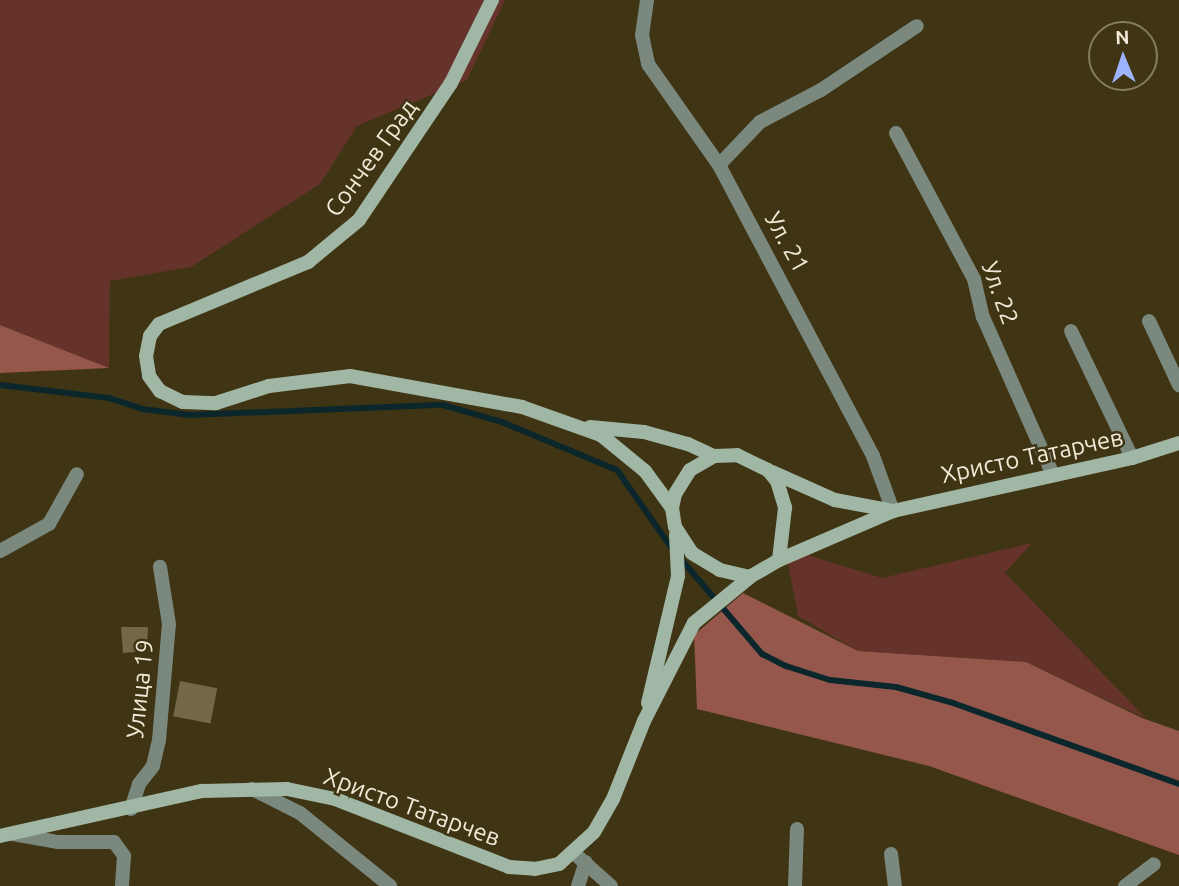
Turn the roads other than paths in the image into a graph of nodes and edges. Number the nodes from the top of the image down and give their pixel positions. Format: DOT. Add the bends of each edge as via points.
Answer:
graph roads {
  1 [pos="492,0"];
  2 [pos="647,0"];
  3 [pos="917,26"];
  4 [pos="896,133"];
  5 [pos="719,165"];
  6 [pos="1149,321"];
  7 [pos="1071,331"];
  8 [pos="1179,385"];
  9 [pos="576,426"];
  10 [pos="1179,443"];
  11 [pos="714,456"];
  12 [pos="1132,458"];
  13 [pos="768,470"];
  14 [pos="1052,473"];
  15 [pos="77,474"];
  16 [pos="673,508"];
  17 [pos="894,511"];
  18 [pos="675,527"];
  19 [pos="0,551"];
  20 [pos="779,560"];
  21 [pos="160,567"];
  22 [pos="750,577"];
  23 [pos="644,721"];
  24 [pos="248,787"];
  25 [pos="131,809"];
  26 [pos="797,830"];
  27 [pos="7,835"];
  28 [pos="891,855"];
  29 [pos="580,858"];
  30 [pos="1154,864"];
  31 [pos="122,886"];
  32 [pos="390,886"];
  33 [pos="578,886"];
  34 [pos="611,886"];
  35 [pos="795,886"];
  36 [pos="895,886"];
  37 [pos="1125,886"];
  1 -- 9 [label="main road, Сончев Град" via="451,83 359,220 308,262 159,324 146,356 149,376 160,391 183,402 216,403 269,386 350,376 522,407"];
  2 -- 5 [label="street, Ул. 21" via="642,35 648,64"];
  3 -- 5 [label="street" via="821,90 760,122"];
  4 -- 14 [label="street, Ул. 22" via="974,279 983,317"];
  5 -- 17 [label="street, Ул. 21" via="867,444"];
  6 -- 8 [label="street"];
  7 -- 12 [label="street"];
  9 -- 11 [label="main road" via="644,432"];
  9 -- 16 [label="main road" via="622,450"];
  10 -- 12 [label="main road, Христо Татарчев"];
  11 -- 13 [label="main road" via="748,458"];
  11 -- 16 [label="main road" via="681,481"];
  12 -- 14 [label="main road, Христо Татарчев"];
  13 -- 17 [label="main road, Христо Татарчев" via="835,500"];
  13 -- 20 [label="main road" via="777,481 785,508"];
  14 -- 17 [label="main road, Христо Татарчев"];
  15 -- 19 [label="street" via="50,524"];
  16 -- 18 [label="main road"];
  17 -- 20 [label="main road, Христо Татарчев"];
  18 -- 22 [label="main road" via="692,553 720,570"];
  18 -- 23 [label="main road" via="678,576"];
  20 -- 22 [label="main road"];
  21 -- 25 [label="street, Улица 19" via="169,624 159,740 153,766 139,784"];
  22 -- 23 [label="main road" via="694,623"];
  23 -- 29 [label="main road" via="613,799"];
  24 -- 25 [label="main road, Христо Татарчев" via="202,791"];
  24 -- 29 [label="main road, Христо Татарчев" via="335,799 509,867 535,869"];
  24 -- 32 [label="street" via="300,813"];
  25 -- 27 [label="main road, Христо Татарчев"];
  26 -- 35 [label="street"];
  27 -- 31 [label="street" via="58,842 114,842 124,856"];
  28 -- 36 [label="street"];
  29 -- 33 [label="street"];
  29 -- 34 [label="street"];
  30 -- 37 [label="street"];
}
